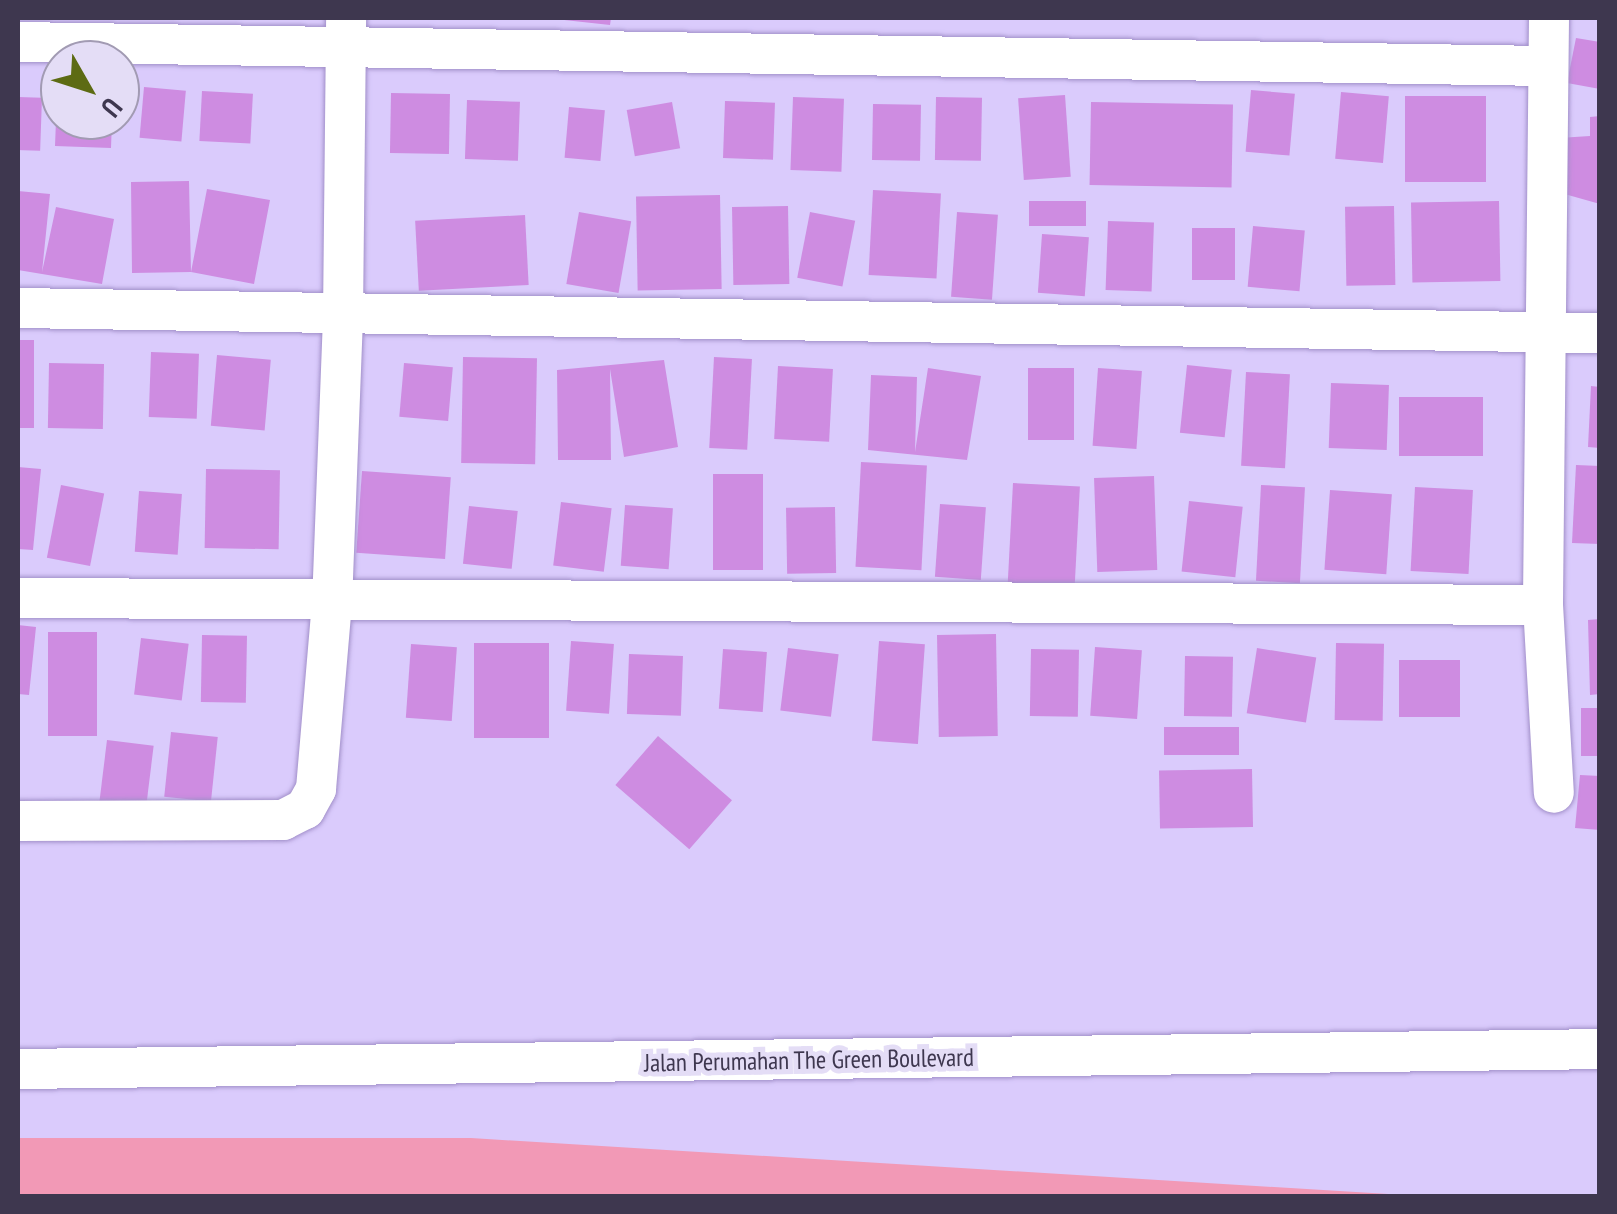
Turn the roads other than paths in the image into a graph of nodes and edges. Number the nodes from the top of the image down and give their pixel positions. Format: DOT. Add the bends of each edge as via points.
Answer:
graph roads {
  1 [pos="1549,18"];
  2 [pos="346,33"];
  3 [pos="18,42"];
  4 [pos="1545,66"];
  5 [pos="18,308"];
  6 [pos="343,316"];
  7 [pos="1546,332"];
  8 [pos="1600,333"];
  9 [pos="18,598"];
  10 [pos="332,604"];
  11 [pos="1543,605"];
  12 [pos="1554,793"];
  13 [pos="18,821"];
  14 [pos="1600,1049"];
  15 [pos="18,1068"];
  1 -- 4 [label="street"];
  2 -- 3 [label="street"];
  2 -- 4 [label="street"];
  2 -- 6 [label="street"];
  4 -- 7 [label="street"];
  5 -- 6 [label="street"];
  6 -- 7 [label="street"];
  6 -- 10 [label="street"];
  7 -- 8 [label="street"];
  7 -- 11 [label="street"];
  9 -- 10 [label="street"];
  10 -- 11 [label="street"];
  10 -- 13 [label="street" via="316,790 305,809 282,820"];
  11 -- 12 [label="street"];
  14 -- 15 [label="street, Jalan Perumahan The Green Boulevard"];
}
